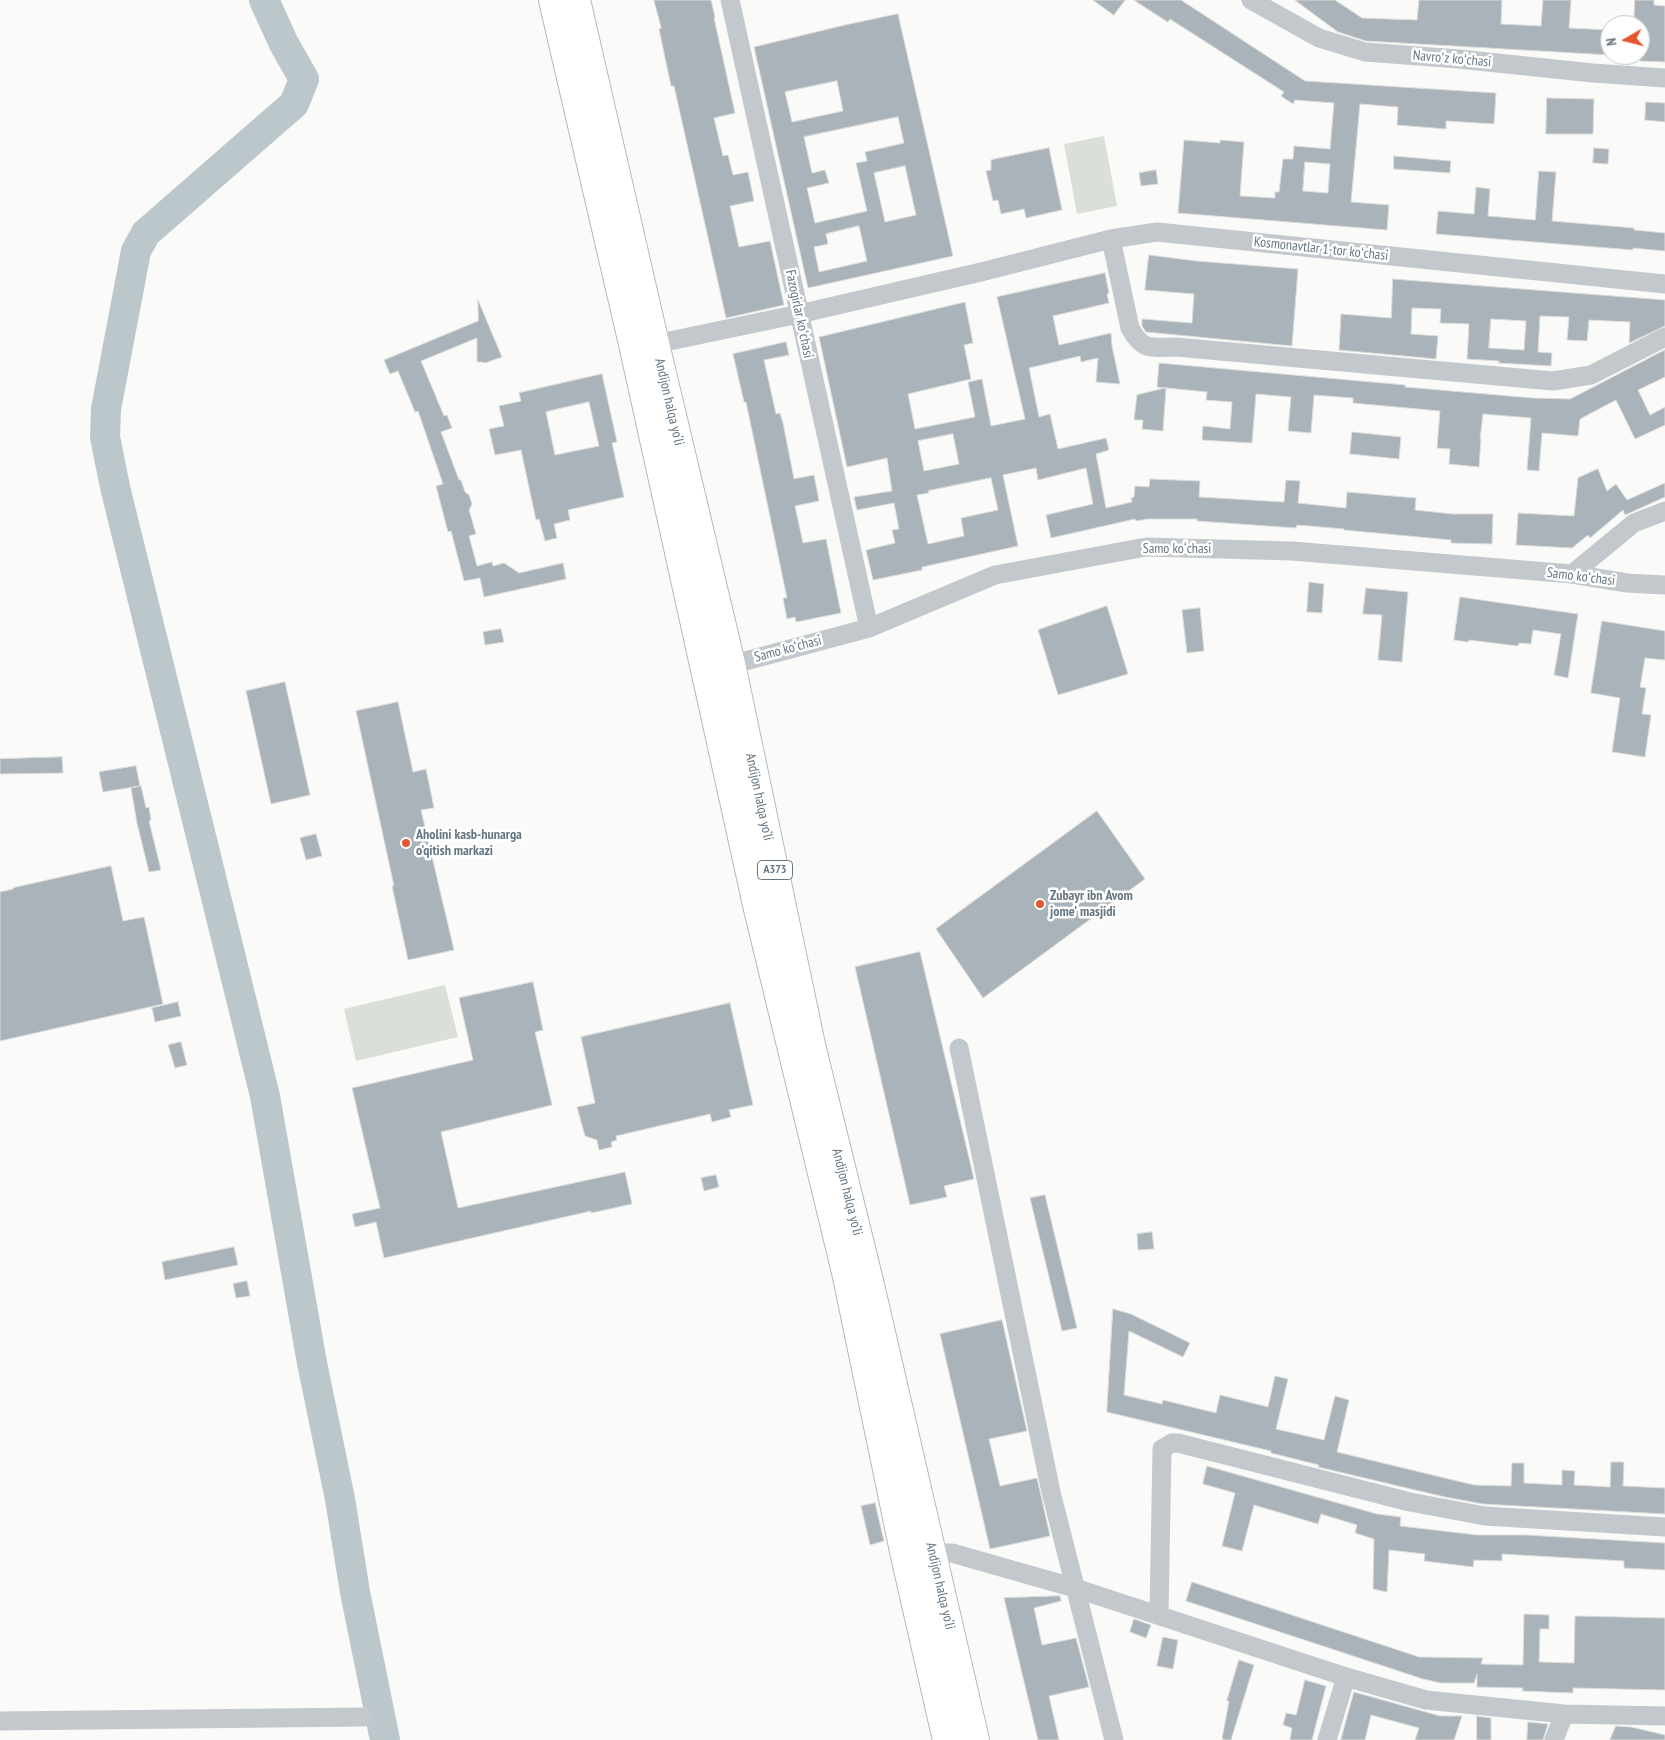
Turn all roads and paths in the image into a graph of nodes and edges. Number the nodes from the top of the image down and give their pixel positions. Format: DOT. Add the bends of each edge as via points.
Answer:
graph roads {
  1 [pos="553,0"];
  2 [pos="576,0"];
  3 [pos="730,0"];
  4 [pos="1251,0"];
  5 [pos="1665,78"];
  6 [pos="1111,239"];
  7 [pos="1665,284"];
  8 [pos="799,314"];
  9 [pos="1665,337"];
  10 [pos="655,344"];
  11 [pos="1665,511"];
  12 [pos="1572,574"];
  13 [pos="1665,585"];
  14 [pos="869,628"];
  15 [pos="719,668"];
  16 [pos="959,1048"];
  17 [pos="1665,1527"];
  18 [pos="932,1553"];
  19 [pos="1075,1588"];
  20 [pos="1159,1614"];
  21 [pos="1346,1677"];
  22 [pos="1564,1714"];
  23 [pos="1665,1716"];
  24 [pos="364,1717"];
  25 [pos="0,1722"];
  26 [pos="948,1740"];
  27 [pos="975,1740"];
  28 [pos="1114,1740"];
  29 [pos="1327,1740"];
  30 [pos="1554,1740"];
  1 -- 15 [label="highway, Andijon halqa yo‘li / A373" via="633,344"];
  2 -- 10 [label="highway, Andijon halqa yo‘li / A373"];
  3 -- 8 [label="street, Fazogirlar koʻchasi"];
  4 -- 5 [label="street, Navroʻz koʻchasi" via="1319,38 1366,52"];
  6 -- 7 [label="street, Kosmonavtlar 1-tor koʻchasi" via="1157,232"];
  6 -- 8 [label="street, Kosmonavtlar 1-tor koʻchasi"];
  6 -- 9 [label="street" via="1130,328 1137,341 1148,347 1553,381 1591,375"];
  8 -- 10 [label="street, Kosmonavtlar 1-tor koʻchasi"];
  8 -- 14 [label="street, Fazogirlar koʻchasi"];
  10 -- 15 [label="highway, Andijon halqa yo‘li / A373"];
  11 -- 12 [label="street" via="1634,523"];
  12 -- 13 [label="street, Samo koʻchasi"];
  12 -- 14 [label="street, Samo koʻchasi" via="1292,551 1146,547 995,575"];
  14 -- 15 [label="street, Samo koʻchasi"];
  15 -- 18 [label="highway, Andijon halqa yo‘li / A373"];
  15 -- 26 [label="highway, Andijon halqa yo‘li / A373" via="758,910 846,1272 905,1556"];
  16 -- 19 [label="street"];
  17 -- 20 [label="street" via="1485,1516 1410,1502 1172,1443 1162,1449"];
  18 -- 19 [label="street" via="952,1553"];
  18 -- 27 [label="highway, Andijon halqa yo‘li / A373"];
  19 -- 20 [label="street"];
  19 -- 28 [label="street"];
  20 -- 21 [label="street"];
  21 -- 22 [label="street" via="1426,1700"];
  21 -- 29 [label="street"];
  22 -- 23 [label="street"];
  22 -- 30 [label="street"];
  24 -- 25 [label="street"];
}
